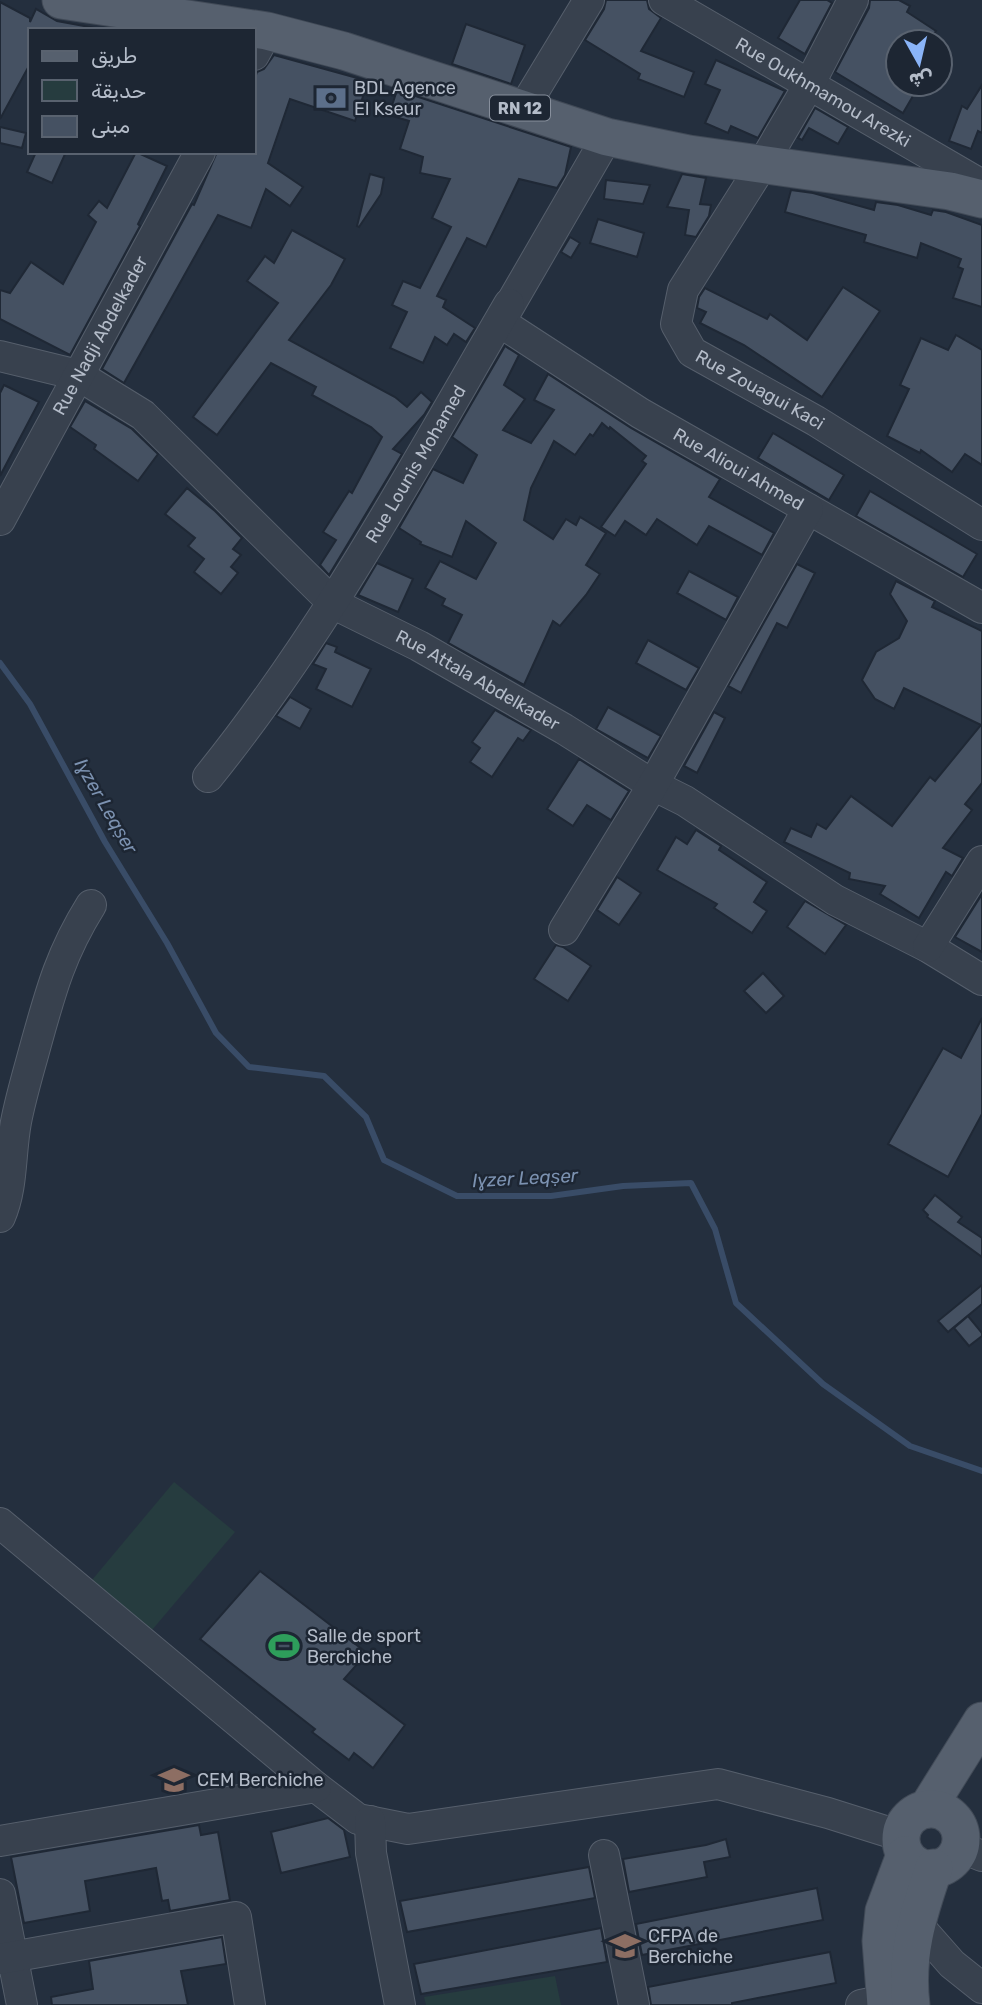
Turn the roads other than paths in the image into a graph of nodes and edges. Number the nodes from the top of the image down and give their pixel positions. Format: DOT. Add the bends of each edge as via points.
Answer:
graph roads {
  1 [pos="61,0"];
  2 [pos="589,0"];
  3 [pos="664,0"];
  4 [pos="853,0"];
  5 [pos="191,28"];
  6 [pos="260,43"];
  7 [pos="810,83"];
  8 [pos="523,109"];
  9 [pos="607,137"];
  10 [pos="199,154"];
  11 [pos="762,165"];
  12 [pos="982,185"];
  13 [pos="982,199"];
  14 [pos="0,356"];
  15 [pos="78,375"];
  16 [pos="808,509"];
  17 [pos="0,520"];
  18 [pos="982,525"];
  19 [pos="334,604"];
  20 [pos="982,608"];
  21 [pos="208,777"];
  22 [pos="653,785"];
  23 [pos="982,861"];
  24 [pos="91,905"];
  25 [pos="564,930"];
  26 [pos="928,947"];
  27 [pos="982,980"];
  28 [pos="0,1217"];
  29 [pos="0,1523"];
  30 [pos="982,1721"];
  31 [pos="982,1759"];
  32 [pos="316,1787"];
  33 [pos="370,1821"];
  34 [pos="0,1841"];
  35 [pos="937,1841"];
  36 [pos="604,1855"];
  37 [pos="0,1894"];
  38 [pos="915,1922"];
  39 [pos="6,1958"];
  40 [pos="982,1988"];
  41 [pos="886,2004"];
  42 [pos="22,2005"];
  43 [pos="250,2005"];
  44 [pos="400,2005"];
  45 [pos="634,2005"];
  1 -- 5 [label="main road, RN 12"];
  2 -- 8 [label="street"];
  3 -- 7 [label="street, Rue Oukhmamou Arezki"];
  4 -- 7 [label="street, Rue Zouagui Kaci"];
  6 -- 8 [label="main road, RN 12" via="344,51"];
  7 -- 11 [label="street, Rue Zouagui Kaci"];
  7 -- 12 [label="street, Rue Oukhmamou Arezki"];
  8 -- 9 [label="main road, RN 12"];
  9 -- 11 [label="main road, RN 12"];
  9 -- 16 [label="street, Rue Alioui Ahmed" via="500,322 640,413"];
  9 -- 19 [label="street, Rue Lounis Mohamed"];
  10 -- 15 [label="street, Rue Nadji Abdelkader"];
  11 -- 13 [label="main road, RN 12"];
  11 -- 18 [label="street, Rue Zouagui Kaci" via="683,290 676,324 692,352 816,421"];
  14 -- 15 [label="street, Rue Attala Abdelkader"];
  15 -- 17 [label="street, Rue Nadji Abdelkader"];
  15 -- 19 [label="street, Rue Attala Abdelkader" via="143,415"];
  16 -- 20 [label="street, Rue Alioui Ahmed"];
  16 -- 22 [label="street"];
  19 -- 21 [label="street, Rue Lounis Mohamed"];
  19 -- 22 [label="street, Rue Attala Abdelkader" via="419,646"];
  22 -- 25 [label="street"];
  22 -- 26 [label="street, Rue Attala Abdelkader" via="685,801 835,900"];
  23 -- 26 [label="street"];
  24 -- 28 [label="street" via="61,959 49,996 19,1104 7,1201"];
  26 -- 27 [label="street, Rue Attala Abdelkader"];
  29 -- 32 [label="street"];
  30 -- 35 [label="main road"];
  31 -- 35 [label="main road"];
  32 -- 33 [label="street" via="358,1819"];
  32 -- 34 [label="street"];
  33 -- 35 [label="street" via="408,1829 718,1784"];
  33 -- 44 [label="street" via="371,1853"];
  35 -- 38 [label="main road"];
  35 -- 41 [label="main road" via="884,1912 881,1941"];
  36 -- 45 [label="street"];
  37 -- 39 [label="street"];
  38 -- 40 [label="street" via="952,1964"];
  38 -- 41 [label="main road" via="912,1946"];
  39 -- 42 [label="street"];
  39 -- 43 [label="street" via="236,1917"];
}
